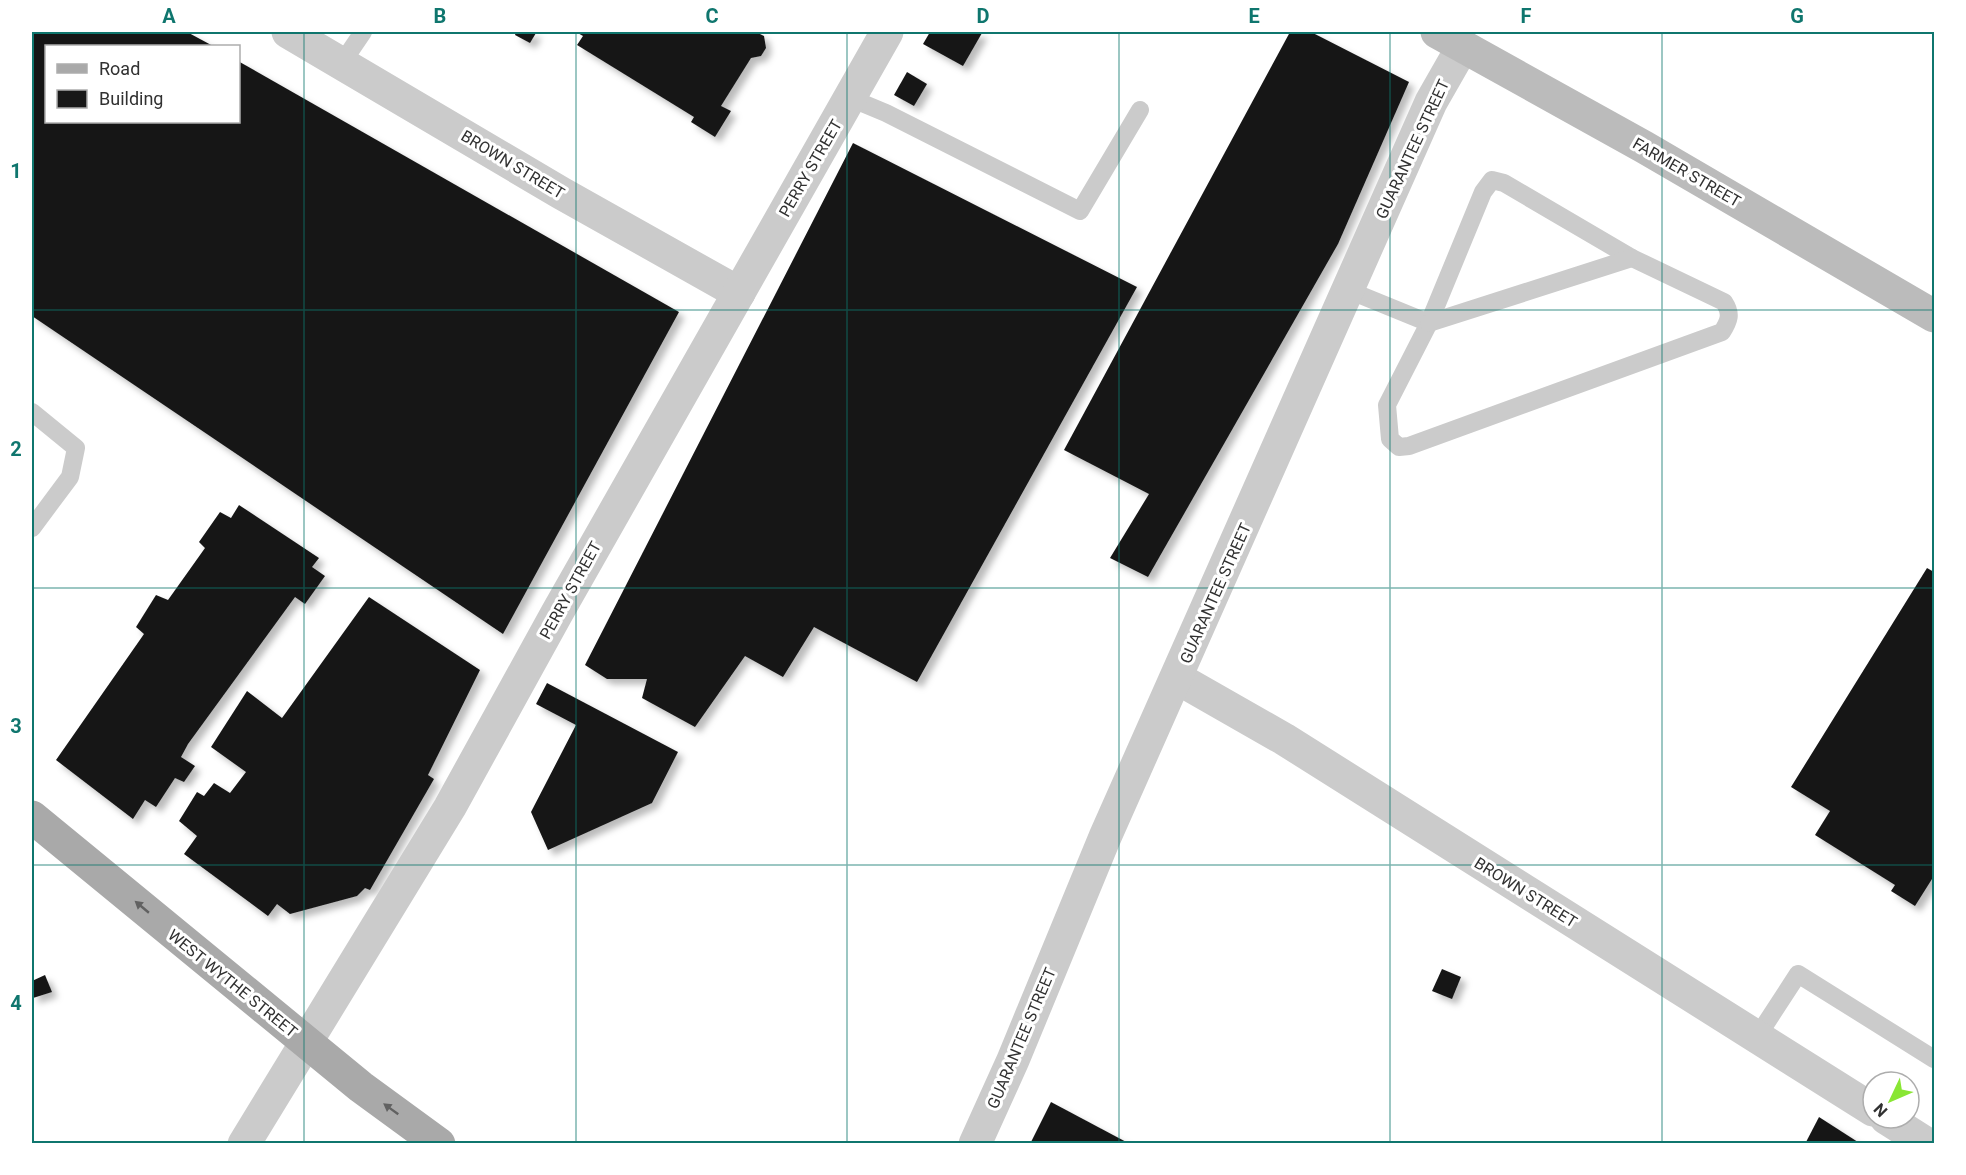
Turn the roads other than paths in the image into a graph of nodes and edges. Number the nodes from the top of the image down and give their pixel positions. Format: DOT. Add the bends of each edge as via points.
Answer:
graph roads {
  1 [pos="288,32"];
  2 [pos="363,32"];
  3 [pos="887,32"];
  4 [pos="1458,36"];
  5 [pos="342,63"];
  6 [pos="850,98"];
  7 [pos="1140,110"];
  8 [pos="1632,258"];
  9 [pos="1348,290"];
  10 [pos="739,293"];
  11 [pos="1935,316"];
  12 [pos="1429,323"];
  13 [pos="32,411"];
  14 [pos="32,528"];
  15 [pos="1177,678"];
  16 [pos="32,817"];
  17 [pos="1757,1037"];
  18 [pos="305,1042"];
  19 [pos="1935,1059"];
  20 [pos="1861,1102"];
  21 [pos="1906,1130"];
  22 [pos="244,1143"];
  23 [pos="439,1143"];
  24 [pos="975,1143"];
  25 [pos="1927,1143"];
  1 -- 5 [label="street, BROWN STREET"];
  2 -- 5 [label="lane"];
  3 -- 6 [label="street, PERRY STREET"];
  4 -- 9 [label="street, GUARANTEE STREET"];
  4 -- 11 [label="street, FARMER STREET"];
  5 -- 10 [label="street, BROWN STREET"];
  6 -- 7 [label="lane" via="1080,211"];
  6 -- 10 [label="street, PERRY STREET"];
  8 -- 12 [label="lane"];
  8 -- 12 [label="lane" via="1504,183 1492,180 1483,192"];
  8 -- 12 [label="lane" via="1724,302 1729,322 1722,332 1399,447 1390,439 1387,405"];
  9 -- 12 [label="lane"];
  9 -- 15 [label="street, GUARANTEE STREET"];
  10 -- 18 [label="street, PERRY STREET" via="450,807"];
  13 -- 14 [label="lane" via="76,448 70,477"];
  15 -- 17 [label="street, BROWN STREET" via="1284,739"];
  15 -- 24 [label="street, GUARANTEE STREET"];
  18 -- 16 [label="main road, WEST WYTHE STREET, one-way"];
  17 -- 19 [label="lane" via="1798,974"];
  17 -- 20 [label="street, BROWN STREET"];
  18 -- 22 [label="street, PERRY STREET"];
  23 -- 18 [label="main road, WEST WYTHE STREET, one-way"];
  21 -- 25 [label="street"];
}
